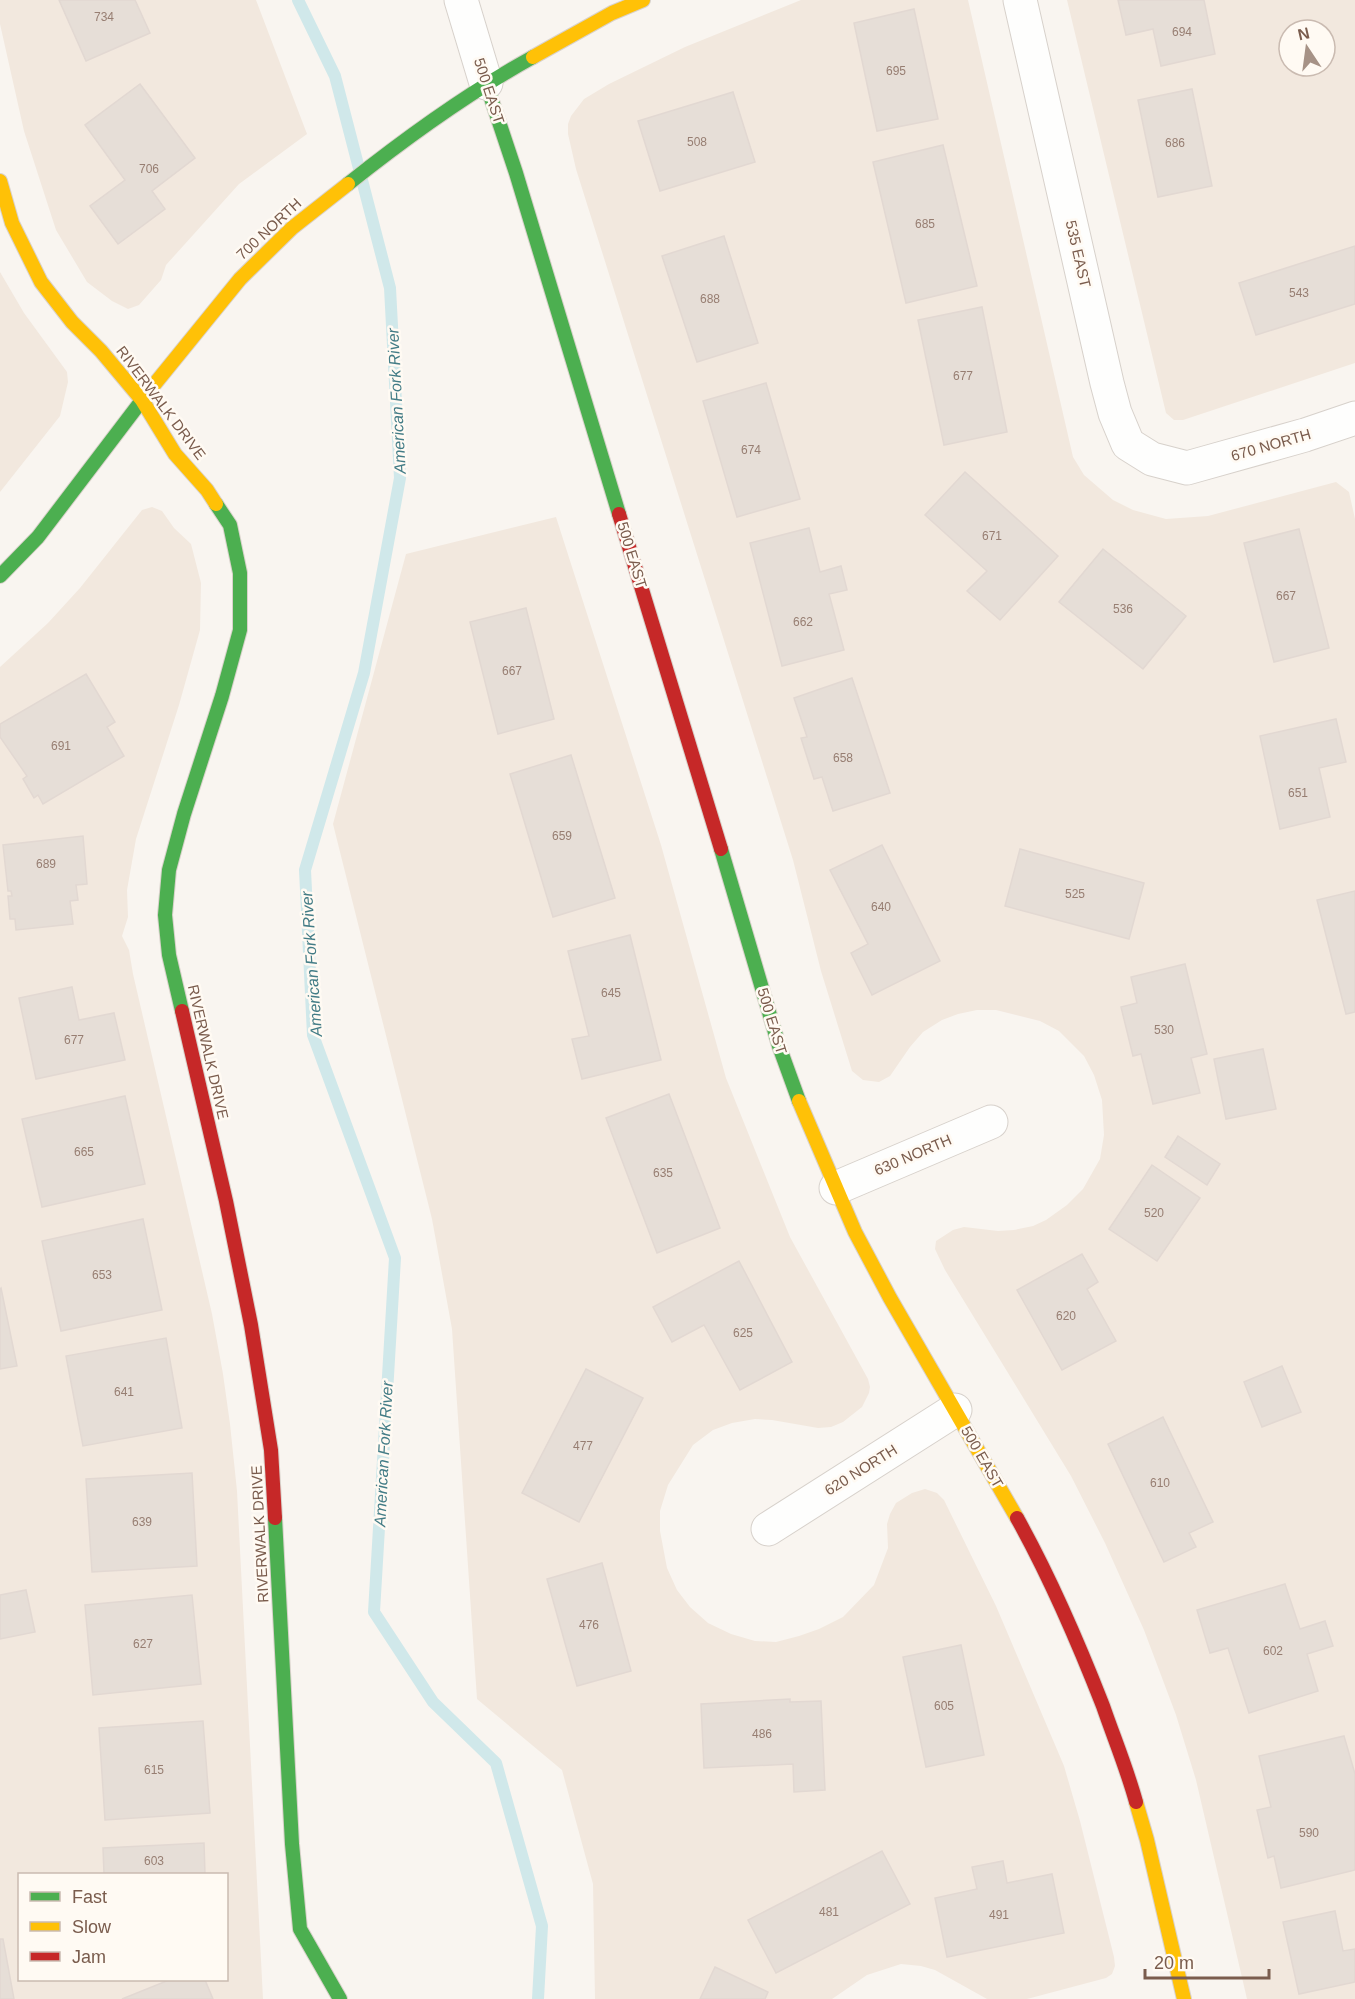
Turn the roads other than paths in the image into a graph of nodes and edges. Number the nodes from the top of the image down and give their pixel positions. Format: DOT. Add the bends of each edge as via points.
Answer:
graph roads {
  1 [pos="461,0"];
  2 [pos="643,0"];
  3 [pos="1020,0"];
  4 [pos="486,83"];
  5 [pos="0,181"];
  6 [pos="142,400"];
  7 [pos="1355,418"];
  8 [pos="1187,468"];
  9 [pos="0,576"];
  10 [pos="991,1122"];
  11 [pos="836,1188"];
  12 [pos="955,1410"];
  13 [pos="768,1528"];
  14 [pos="340,1999"];
  15 [pos="1184,1999"];
  1 -- 4 [label="street, 500 EAST"];
  2 -- 4 [label="street, 700 NORTH"];
  3 -- 8 [label="street, 535 EAST" via="1115,413 1128,444 1152,459"];
  4 -- 6 [label="street, 700 NORTH" via="385,154 292,228 240,279"];
  4 -- 11 [label="street, 500 EAST" via="779,1046"];
  5 -- 6 [label="street, RIVERWALK DRIVE" via="12,223 41,282"];
  6 -- 9 [label="street, 700 NORTH" via="38,537"];
  6 -- 14 [label="street, RIVERWALK DRIVE" via="175,454 207,490 230,525 240,573 240,630 169,870 165,915 170,955 234,1238 266,1407 300,1929"];
  7 -- 8 [label="street, 670 NORTH"];
  10 -- 11 [label="street, 630 NORTH"];
  11 -- 12 [label="street, 500 EAST" via="890,1298"];
  12 -- 13 [label="street, 620 NORTH"];
  12 -- 15 [label="street, 500 EAST" via="1052,1584 1108,1716 1147,1840"];
}
